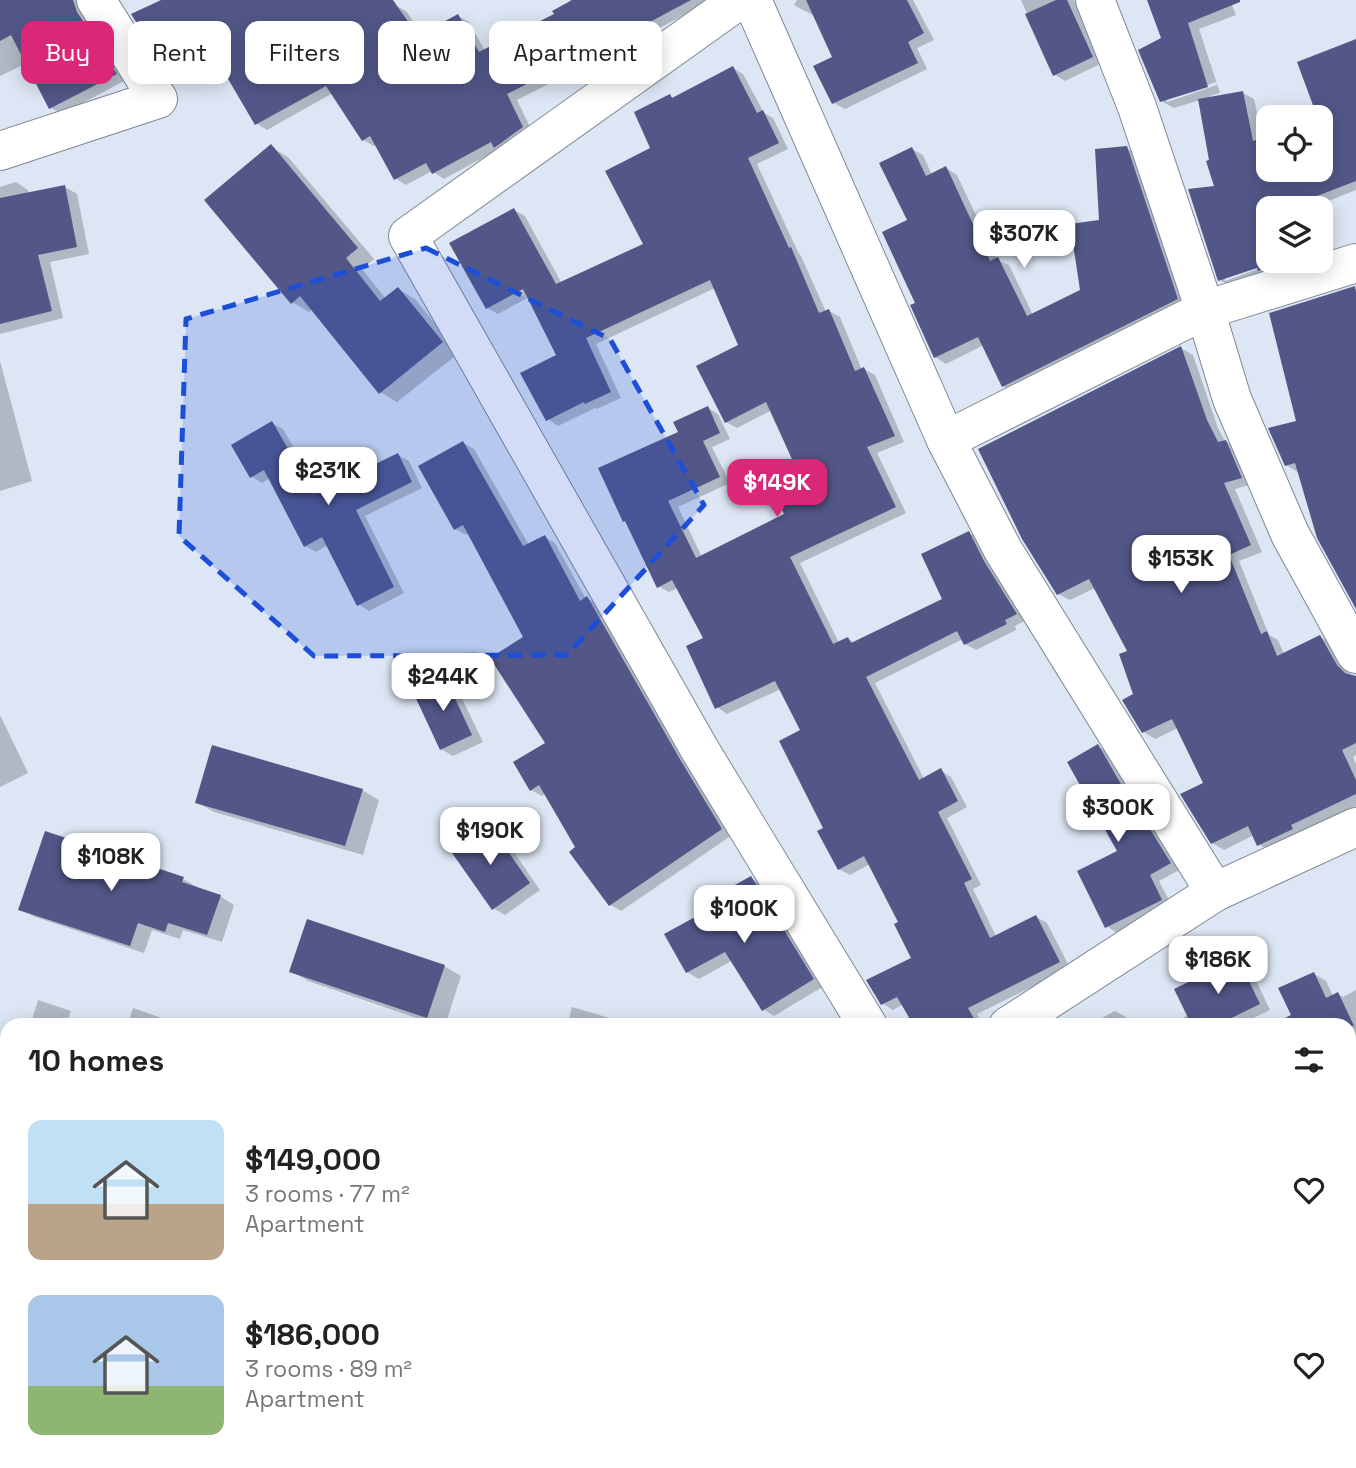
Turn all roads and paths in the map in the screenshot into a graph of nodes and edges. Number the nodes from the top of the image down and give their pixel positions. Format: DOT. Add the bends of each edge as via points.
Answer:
graph roads {
  1 [pos="96,0"];
  2 [pos="739,0"];
  3 [pos="752,0"];
  4 [pos="1095,0"];
  5 [pos="0,151"];
  6 [pos="1356,263"];
  7 [pos="1205,310"];
  8 [pos="946,440"];
  9 [pos="1356,654"];
  10 [pos="1356,827"];
  11 [pos="1215,892"];
  12 [pos="863,1018"];
  13 [pos="1020,1018"];
  1 -- 5 [label="street" via="158,99"];
  2 -- 12 [label="street" via="408,236 700,750"];
  3 -- 8 [label="street"];
  4 -- 7 [label="street" via="1137,107"];
  6 -- 7 [label="street"];
  7 -- 8 [label="street"];
  7 -- 9 [label="street" via="1233,399 1290,534"];
  8 -- 11 [label="street" via="1003,550"];
  10 -- 11 [label="street"];
  11 -- 13 [label="street"];
}
